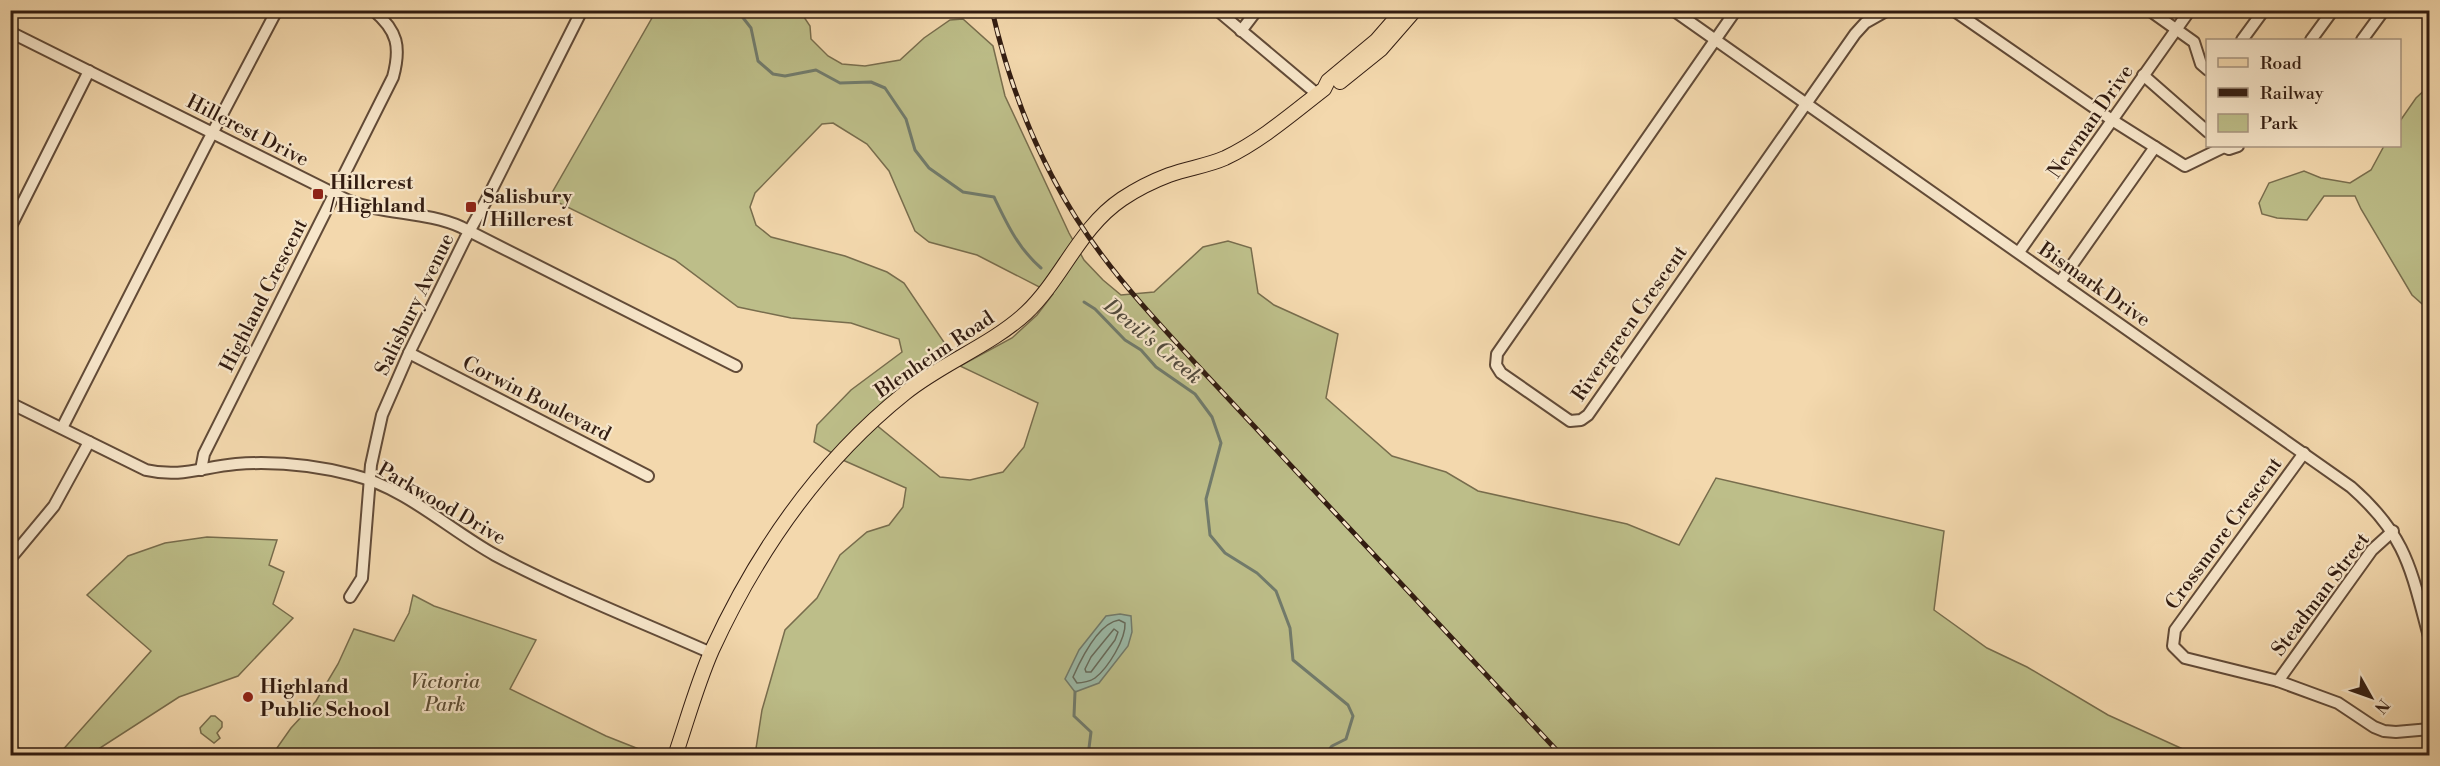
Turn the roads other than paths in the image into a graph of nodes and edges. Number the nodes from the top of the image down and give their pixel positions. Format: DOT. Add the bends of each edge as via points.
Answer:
graph roads {
  1 [pos="277,10"];
  2 [pos="373,10"];
  3 [pos="582,10"];
  4 [pos="1217,10"];
  5 [pos="1257,10"];
  6 [pos="1403,10"];
  7 [pos="1415,10"];
  8 [pos="1673,10"];
  9 [pos="1736,10"];
  10 [pos="1888,10"];
  11 [pos="1953,10"];
  12 [pos="2149,10"];
  13 [pos="2190,10"];
  14 [pos="2264,10"];
  15 [pos="2333,10"];
  16 [pos="2384,10"];
  17 [pos="2176,29"];
  18 [pos="1241,31"];
  19 [pos="10,32"];
  20 [pos="1716,39"];
  21 [pos="2242,39"];
  22 [pos="2312,39"];
  23 [pos="2363,39"];
  24 [pos="2206,68"];
  25 [pos="89,71"];
  26 [pos="2143,75"];
  27 [pos="1321,92"];
  28 [pos="1806,103"];
  29 [pos="2112,120"];
  30 [pos="2206,130"];
  31 [pos="213,132"];
  32 [pos="2155,147"];
  33 [pos="2221,147"];
  34 [pos="335,194"];
  35 [pos="10,228"];
  36 [pos="470,230"];
  37 [pos="2019,252"];
  38 [pos="2060,282"];
  39 [pos="409,353"];
  40 [pos="735,366"];
  41 [pos="10,403"];
  42 [pos="62,428"];
  43 [pos="89,442"];
  44 [pos="2304,453"];
  45 [pos="201,470"];
  46 [pos="648,476"];
  47 [pos="370,480"];
  48 [pos="2393,531"];
  49 [pos="10,559"];
  50 [pos="350,597"];
  51 [pos="2424,600"];
  52 [pos="2430,640"];
  53 [pos="711,653"];
  54 [pos="2278,681"];
  55 [pos="2430,729"];
  56 [pos="10,749"];
  57 [pos="18,756"];
  58 [pos="675,756"];
  1 -- 31 [label="street"];
  2 -- 34 [label="street, Highland Crescent" via="394,33 398,57 393,77"];
  3 -- 36 [label="street, Salisbury Avenue"];
  4 -- 18 [label="street"];
  5 -- 18 [label="street"];
  6 -- 27 [label="main road, Blenheim Road"];
  7 -- 27 [label="main road, Blenheim Road" via="1356,71"];
  8 -- 20 [label="street, Bismark Drive"];
  9 -- 20 [label="street"];
  10 -- 28 [label="street" via="1865,23 1855,34"];
  11 -- 29 [label="street"];
  12 -- 17 [label="street"];
  13 -- 17 [label="street, Newman Drive"];
  14 -- 21 [label="street"];
  15 -- 22 [label="street"];
  16 -- 23 [label="street"];
  17 -- 24 [label="street" via="2194,42"];
  17 -- 26 [label="street, Newman Drive"];
  18 -- 27 [label="street"];
  19 -- 25 [label="street, Hillcrest Drive"];
  20 -- 28 [label="street, Bismark Drive"];
  20 -- 28 [label="street, Rivergreen Crescent" via="1497,354 1496,365 1501,373 1570,421 1588,415"];
  25 -- 31 [label="street, Hillcrest Drive"];
  25 -- 35 [label="street"];
  26 -- 29 [label="street, Newman Drive"];
  26 -- 30 [label="street"];
  27 -- 53 [label="main road, Blenheim Road" via="1244,148 1169,175 1120,201 1086,232 1054,281 1025,314 906,392 844,446 792,511 743,588"];
  28 -- 37 [label="street, Bismark Drive"];
  29 -- 32 [label="street"];
  29 -- 37 [label="street, Newman Drive"];
  31 -- 34 [label="street, Hillcrest Drive"];
  31 -- 42 [label="street"];
  32 -- 33 [label="street" via="2184,166"];
  32 -- 38 [label="street"];
  34 -- 36 [label="street, Hillcrest Drive" via="356,204 437,218"];
  34 -- 45 [label="street, Highland Crescent" via="204,454"];
  36 -- 39 [label="street, Salisbury Avenue"];
  36 -- 40 [label="street, Hillcrest Drive"];
  37 -- 38 [label="street, Bismark Drive"];
  38 -- 44 [label="street, Bismark Drive"];
  39 -- 46 [label="street, Corwin Boulevard"];
  39 -- 47 [label="street, Salisbury Avenue" via="382,415"];
  41 -- 42 [label="street, Parkwood Drive"];
  42 -- 43 [label="street, Parkwood Drive"];
  43 -- 45 [label="street, Parkwood Drive" via="146,470 164,474"];
  43 -- 49 [label="street" via="54,506"];
  44 -- 48 [label="street, Bismark Drive" via="2372,505"];
  44 -- 54 [label="street, Crossmore Crescent" via="2173,638 2174,646 2185,658"];
  45 -- 47 [label="street, Parkwood Drive" via="280,462"];
  47 -- 50 [label="street, Salisbury Avenue" via="363,578"];
  47 -- 53 [label="street, Parkwood Drive" via="532,574"];
  48 -- 51 [label="street, Bismark Drive"];
  48 -- 54 [label="street, Steadman Street" via="2372,550"];
  51 -- 52 [label="street, Bismark Drive"];
  53 -- 58 [label="main road, Blenheim Road"];
  54 -- 55 [label="street, Crossmore Crescent" via="2338,703 2384,731"];
  56 -- 57 [label="street"];
}
